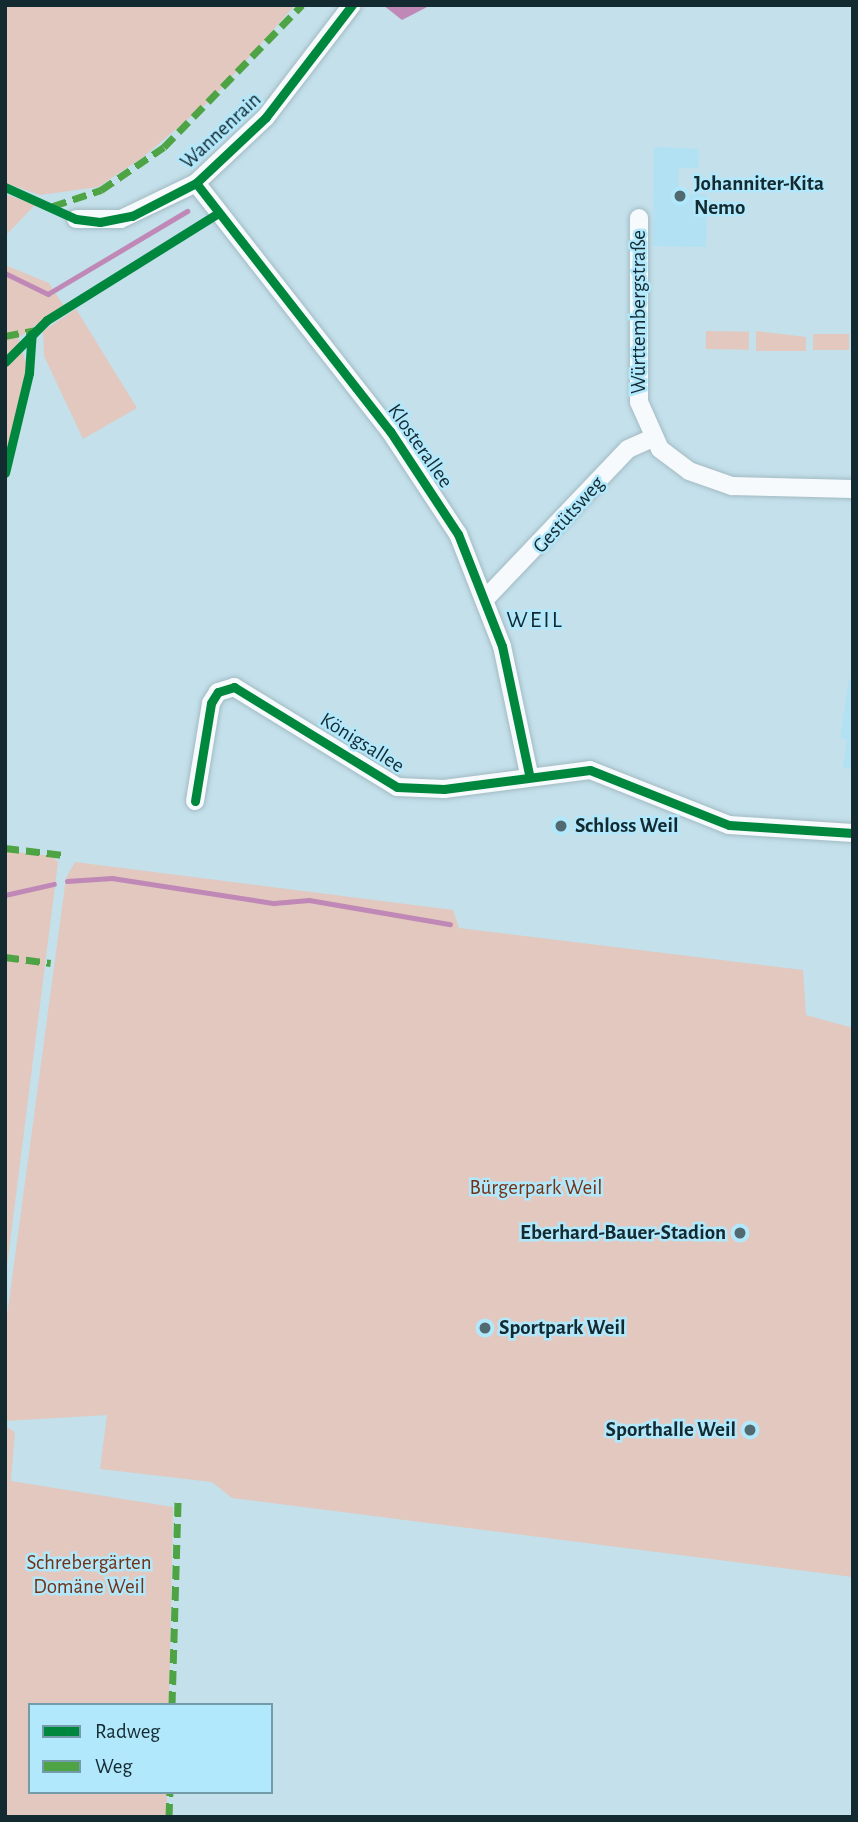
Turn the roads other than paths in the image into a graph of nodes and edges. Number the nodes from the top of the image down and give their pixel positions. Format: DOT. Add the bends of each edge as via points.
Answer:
graph roads {
  1 [pos="352,5"];
  2 [pos="196,183"];
  3 [pos="639,218"];
  4 [pos="76,219"];
  5 [pos="653,438"];
  6 [pos="853,489"];
  7 [pos="487,597"];
  8 [pos="529,774"];
  9 [pos="195,801"];
  10 [pos="853,833"];
  1 -- 2 [label="street, Wannenrain" via="266,117"];
  2 -- 4 [label="street, Wannenrain" via="121,219"];
  2 -- 7 [label="street, Klosterallee" via="405,452 457,534"];
  3 -- 5 [label="street, Württembergstraße" via="638,393"];
  5 -- 6 [label="street, Württembergstraße" via="681,467 732,486"];
  5 -- 7 [label="street, Gestütsweg" via="628,449"];
  7 -- 8 [label="street, Klosterallee"];
  8 -- 9 [label="street, Königsallee" via="444,789 397,787 234,687 218,692 211,703"];
  8 -- 10 [label="street, Königsallee" via="590,770 729,825"];
}
